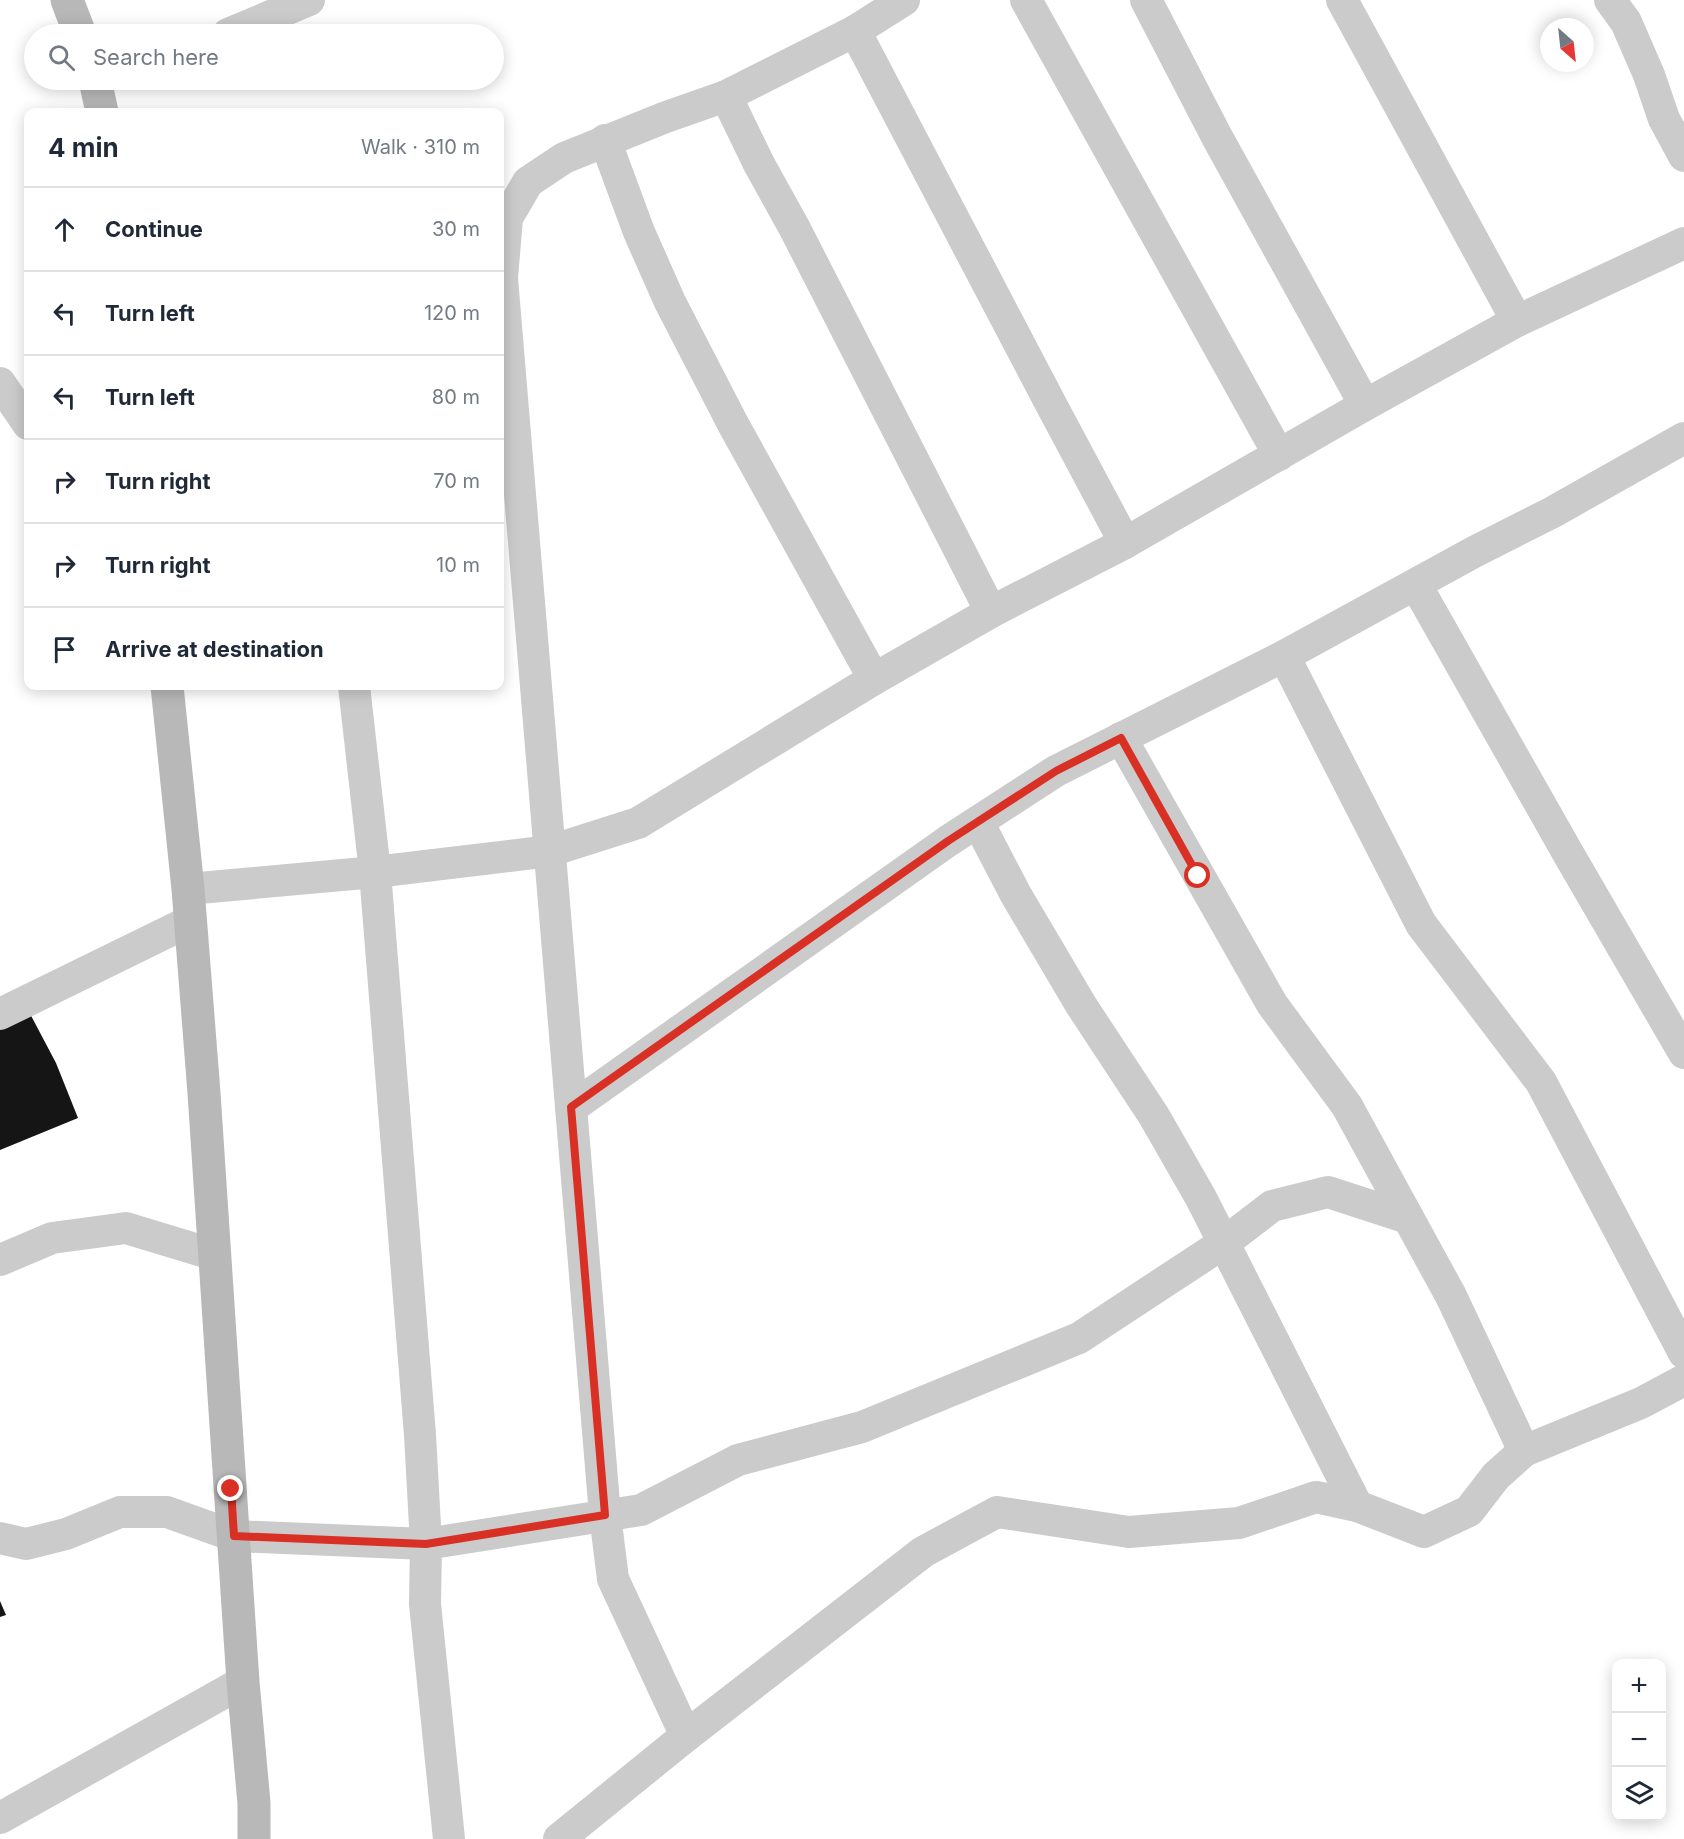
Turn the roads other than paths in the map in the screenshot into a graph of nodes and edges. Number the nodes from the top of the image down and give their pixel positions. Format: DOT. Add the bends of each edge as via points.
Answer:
graph roads {
  1 [pos="67,0"];
  2 [pos="309,0"];
  3 [pos="904,0"];
  4 [pos="1026,0"];
  5 [pos="1146,0"];
  6 [pos="1342,0"];
  7 [pos="1610,0"];
  8 [pos="76,24"];
  9 [pos="252,24"];
  10 [pos="855,31"];
  11 [pos="726,96"];
  12 [pos="1674,114"];
  13 [pos="605,140"];
  14 [pos="1684,156"];
  15 [pos="1684,243"];
  16 [pos="504,254"];
  17 [pos="504,302"];
  18 [pos="1517,321"];
  19 [pos="0,383"];
  20 [pos="1365,405"];
  21 [pos="24,418"];
  22 [pos="1684,438"];
  23 [pos="1279,455"];
  24 [pos="1125,543"];
  25 [pos="1416,585"];
  26 [pos="991,612"];
  27 [pos="1284,656"];
  28 [pos="874,679"];
  29 [pos="167,690"];
  30 [pos="354,690"];
  31 [pos="1121,738"];
  32 [pos="978,822"];
  33 [pos="550,851"];
  34 [pos="375,872"];
  35 [pos="189,905"];
  36 [pos="0,1014"];
  37 [pos="1684,1053"];
  38 [pos="571,1107"];
  39 [pos="1408,1218"];
  40 [pos="1225,1242"];
  41 [pos="215,1255"];
  42 [pos="0,1260"];
  43 [pos="1684,1353"];
  44 [pos="1684,1380"];
  45 [pos="1524,1451"];
  46 [pos="1357,1506"];
  47 [pos="605,1515"];
  48 [pos="234,1536"];
  49 [pos="0,1538"];
  50 [pos="426,1544"];
  51 [pos="243,1682"];
  52 [pos="686,1736"];
  53 [pos="0,1818"];
  54 [pos="254,1839"];
  55 [pos="449,1839"];
  56 [pos="559,1839"];
  1 -- 8 [label="street"];
  2 -- 9 [label="street"];
  3 -- 10 [label="street"];
  4 -- 23 [label="street"];
  5 -- 20 [label="street"];
  6 -- 18 [label="street"];
  7 -- 12 [label="street" via="1626,22 1649,75"];
  10 -- 11 [label="street"];
  10 -- 24 [label="street"];
  11 -- 13 [label="street"];
  11 -- 26 [label="street"];
  12 -- 14 [label="street"];
  13 -- 16 [label="street" via="564,158 528,182 507,218"];
  13 -- 28 [label="street" via="670,302"];
  15 -- 18 [label="street"];
  17 -- 33 [label="street"];
  18 -- 20 [label="street"];
  19 -- 21 [label="street"];
  20 -- 23 [label="street"];
  22 -- 25 [label="street"];
  23 -- 24 [label="street"];
  24 -- 26 [label="street"];
  25 -- 27 [label="street"];
  25 -- 37 [label="street"];
  26 -- 28 [label="street"];
  27 -- 31 [label="street"];
  27 -- 43 [label="street" via="1421,924 1542,1082"];
  28 -- 33 [label="street" via="638,823"];
  29 -- 35 [label="street"];
  30 -- 34 [label="street"];
  31 -- 32 [label="street" via="1056,771"];
  31 -- 39 [label="street" via="1272,1004 1347,1106"];
  32 -- 38 [label="street"];
  32 -- 40 [label="street" via="1016,895 1081,1005 1154,1116"];
  33 -- 34 [label="street"];
  33 -- 38 [label="street"];
  34 -- 35 [label="street"];
  34 -- 50 [label="street"];
  35 -- 36 [label="street"];
  35 -- 41 [label="street"];
  38 -- 47 [label="street"];
  39 -- 40 [label="street" via="1328,1192 1272,1206"];
  39 -- 45 [label="street" via="1451,1296"];
  40 -- 46 [label="street"];
  40 -- 47 [label="street" via="1080,1338 862,1427 738,1460 641,1510"];
  41 -- 42 [label="street" via="126,1228 52,1238"];
  41 -- 48 [label="street"];
  44 -- 45 [label="street" via="1641,1403"];
  45 -- 46 [label="street" via="1496,1476 1469,1511 1424,1533"];
  46 -- 52 [label="street" via="1316,1497 1239,1523 1129,1532 997,1512 923,1552"];
  47 -- 50 [label="street"];
  47 -- 52 [label="street" via="613,1579"];
  48 -- 49 [label="street" via="167,1512 120,1512 66,1534 26,1544"];
  48 -- 50 [label="street"];
  48 -- 51 [label="street"];
  50 -- 55 [label="street" via="425,1604"];
  51 -- 53 [label="street"];
  51 -- 54 [label="street"];
  52 -- 56 [label="street"];
}
